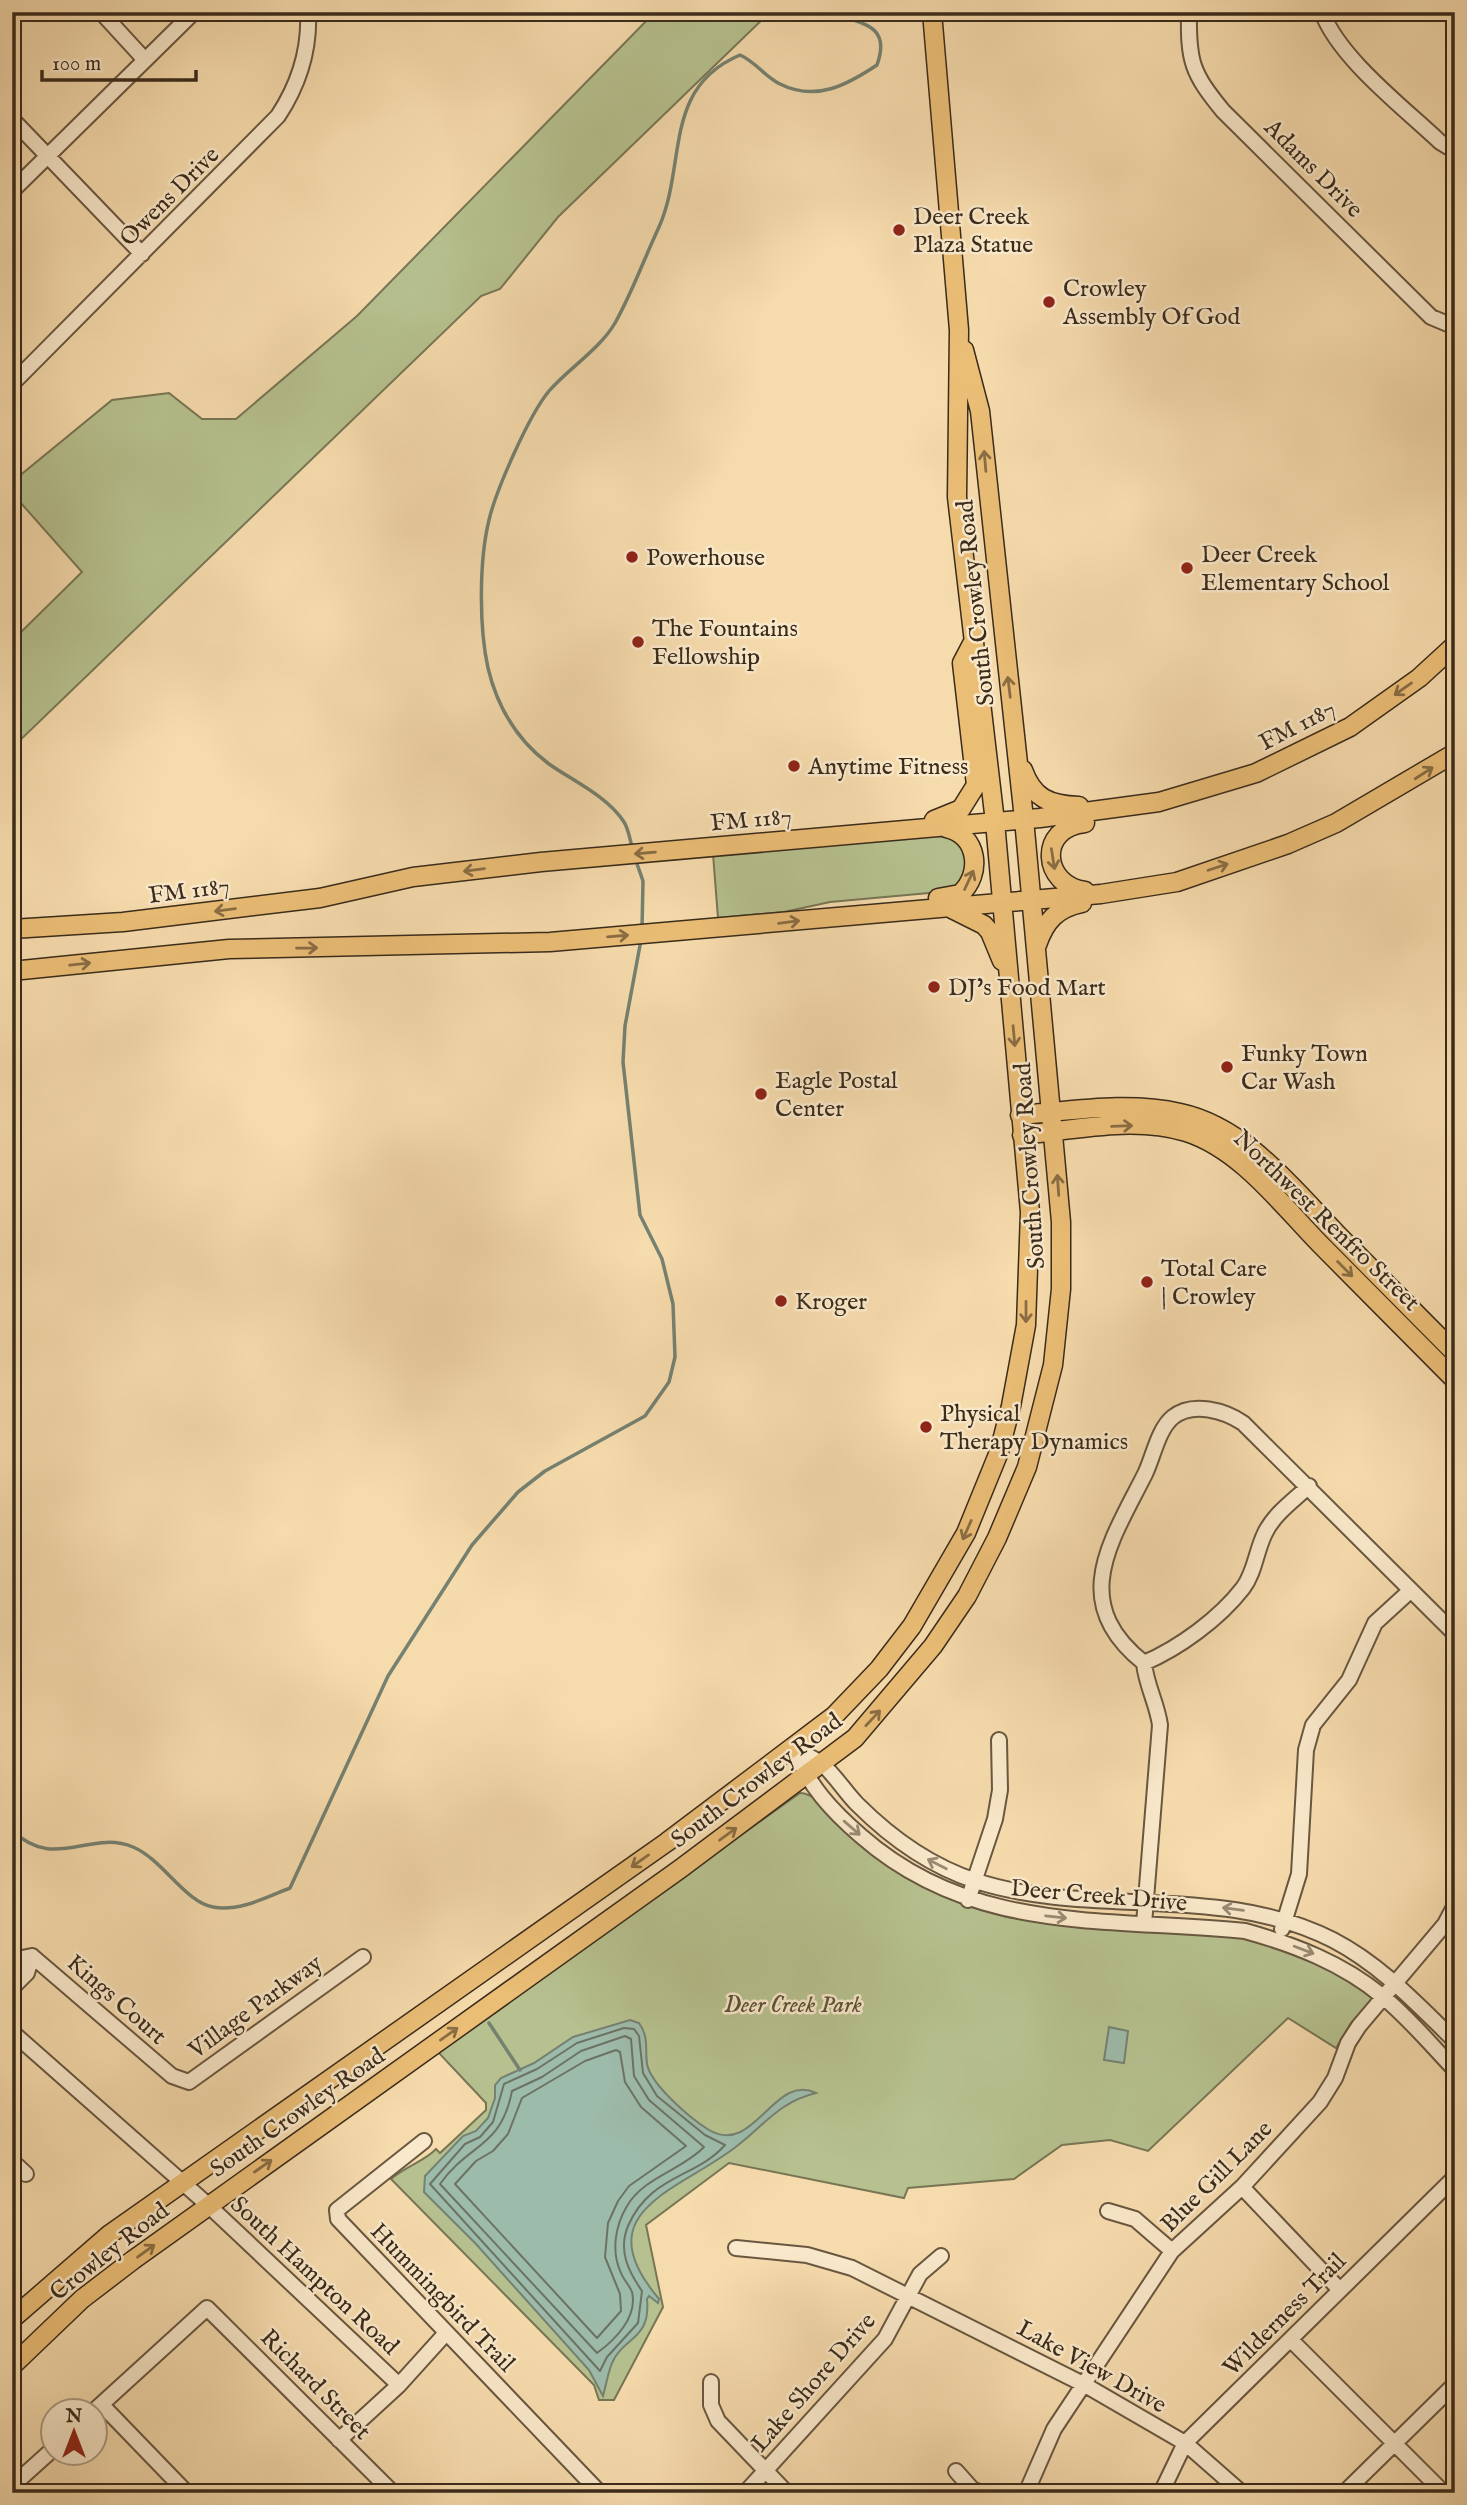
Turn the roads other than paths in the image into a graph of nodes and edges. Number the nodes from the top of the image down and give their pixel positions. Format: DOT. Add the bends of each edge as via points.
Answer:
graph roads {
  1 [pos="101,12"];
  2 [pos="194,12"];
  3 [pos="308,12"];
  4 [pos="932,12"];
  5 [pos="1189,12"];
  6 [pos="1322,12"];
  7 [pos="145,60"];
  8 [pos="12,118"];
  9 [pos="1455,151"];
  10 [pos="49,155"];
  11 [pos="12,191"];
  12 [pos="142,254"];
  13 [pos="1455,327"];
  14 [pos="959,330"];
  15 [pos="12,384"];
  16 [pos="994,558"];
  17 [pos="963,562"];
  18 [pos="972,644"];
  19 [pos="1455,645"];
  20 [pos="1455,752"];
  21 [pos="1017,755"];
  22 [pos="1279,763"];
  23 [pos="1098,812"];
  24 [pos="1024,820"];
  25 [pos="995,822"];
  26 [pos="933,827"];
  27 [pos="749,844"];
  28 [pos="1178,882"];
  29 [pos="1101,894"];
  30 [pos="1031,900"];
  31 [pos="1002,903"];
  32 [pos="948,907"];
  33 [pos="840,916"];
  34 [pos="12,929"];
  35 [pos="1035,952"];
  36 [pos="1008,968"];
  37 [pos="12,971"];
  38 [pos="1052,1112"];
  39 [pos="1020,1115"];
  40 [pos="1207,1131"];
  41 [pos="1054,1132"];
  42 [pos="1022,1135"];
  43 [pos="1455,1353"];
  44 [pos="1455,1380"];
  45 [pos="1011,1406"];
  46 [pos="1042,1413"];
  47 [pos="1309,1486"];
  48 [pos="1411,1590"];
  49 [pos="1455,1634"];
  50 [pos="1144,1663"];
  51 [pos="999,1740"];
  52 [pos="794,1749"];
  53 [pos="822,1765"];
  54 [pos="806,1777"];
  55 [pos="974,1880"];
  56 [pos="968,1900"];
  57 [pos="1146,1903"];
  58 [pos="1455,1905"];
  59 [pos="1284,1921"];
  60 [pos="1144,1923"];
  61 [pos="1278,1941"];
  62 [pos="32,1956"];
  63 [pos="363,1957"];
  64 [pos="12,1960"];
  65 [pos="1395,1983"];
  66 [pos="12,1988"];
  67 [pos="1384,1997"];
  68 [pos="12,2032"];
  69 [pos="1455,2041"];
  70 [pos="1455,2070"];
  71 [pos="172,2076"];
  72 [pos="424,2141"];
  73 [pos="12,2161"];
  74 [pos="26,2174"];
  75 [pos="1455,2177"];
  76 [pos="181,2182"];
  77 [pos="1241,2187"];
  78 [pos="208,2205"];
  79 [pos="1108,2211"];
  80 [pos="736,2248"];
  81 [pos="1172,2251"];
  82 [pos="941,2256"];
  83 [pos="1340,2290"];
  84 [pos="909,2296"];
  85 [pos="12,2319"];
  86 [pos="446,2333"];
  87 [pos="1292,2340"];
  88 [pos="12,2366"];
  89 [pos="711,2382"];
  90 [pos="1455,2384"];
  91 [pos="399,2385"];
  92 [pos="1085,2385"];
  93 [pos="108,2399"];
  94 [pos="108,2418"];
  95 [pos="340,2440"];
  96 [pos="1185,2443"];
  97 [pos="1395,2444"];
  98 [pos="38,2463"];
  99 [pos="956,2471"];
  100 [pos="767,2472"];
  101 [pos="12,2486"];
  102 [pos="187,2493"];
  103 [pos="393,2493"];
  104 [pos="600,2493"];
  105 [pos="745,2493"];
  106 [pos="786,2493"];
  107 [pos="981,2493"];
  108 [pos="1026,2493"];
  109 [pos="1161,2493"];
  110 [pos="1242,2493"];
  111 [pos="1344,2493"];
  112 [pos="1444,2493"];
  1 -- 7 [label="street"];
  2 -- 7 [label="street"];
  3 -- 12 [label="street, Owens Drive" via="301,70 278,116"];
  4 -- 14 [label="main road, South Crowley Road"];
  5 -- 13 [label="street, Adams Drive" via="1188,49 1198,80 1223,111 1431,317"];
  6 -- 9 [label="street" via="1343,49"];
  7 -- 10 [label="street"];
  8 -- 10 [label="street"];
  10 -- 11 [label="street"];
  10 -- 12 [label="street"];
  12 -- 15 [label="street, Owens Drive"];
  16 -- 14 [label="main road, South Crowley Road, one-way" via="980,411"];
  14 -- 17 [label="main road, South Crowley Road" via="955,465"];
  16 -- 17 [label="main road"];
  21 -- 16 [label="main road, South Crowley Road, one-way"];
  17 -- 18 [label="main road, South Crowley Road"];
  18 -- 25 [label="main road, South Crowley Road"];
  18 -- 27 [label="main road" via="962,663 977,775 972,794 961,809 936,820 761,834"];
  19 -- 22 [label="main road, FM 1187 / FM 1187, one-way" via="1419,678 1350,727"];
  28 -- 20 [label="main road, one-way" via="1336,823"];
  21 -- 23 [label="main road" via="1028,783 1045,801 1088,806"];
  21 -- 24 [label="main road, South Crowley Road"];
  22 -- 23 [label="main road, FM 1187 / FM 1187" via="1192,793"];
  22 -- 29 [label="main road, one-way" via="1268,776 1206,799 1062,829 1052,846 1058,876 1069,888"];
  23 -- 24 [label="main road, FM 1187 / FM 1187"];
  24 -- 25 [label="main road, FM 1187 / FM 1187"];
  24 -- 30 [label="main road, South Crowley Road"];
  25 -- 26 [label="main road, FM 1187 / FM 1187"];
  25 -- 31 [label="main road, South Crowley Road"];
  26 -- 27 [label="main road, FM 1187 / FM 1187"];
  33 -- 26 [label="main road, one-way" via="858,904 950,897 966,888 974,865 968,840 956,831"];
  27 -- 34 [label="main road, FM 1187 / FM 1187, one-way" via="541,862 413,877 320,898 123,922"];
  28 -- 29 [label="main road"];
  28 -- 35 [label="main road" via="1167,890 1067,906 1056,912 1041,932"];
  29 -- 30 [label="main road"];
  30 -- 31 [label="main road"];
  30 -- 35 [label="main road, South Crowley Road"];
  31 -- 32 [label="main road"];
  31 -- 36 [label="main road, South Crowley Road"];
  32 -- 33 [label="main road"];
  32 -- 36 [label="main road" via="984,925"];
  37 -- 33 [label="main road, one-way" via="229,949 550,942"];
  35 -- 38 [label="main road, South Crowley Road"];
  36 -- 39 [label="main road, South Crowley Road, one-way"];
  38 -- 39 [label="main road, Northwest Renfro Street"];
  38 -- 40 [label="main road, Northwest Renfro Street" via="1148,1108 1180,1113"];
  38 -- 41 [label="main road, South Crowley Road"];
  39 -- 42 [label="main road, South Crowley Road"];
  41 -- 40 [label="main road, Northwest Renfro Street, one-way" via="1120,1125"];
  40 -- 43 [label="main road, Northwest Renfro Street" via="1242,1142 1280,1176"];
  40 -- 44 [label="main road, Northwest Renfro Street, one-way"];
  41 -- 42 [label="main road, Northwest Renfro Street"];
  46 -- 41 [label="main road, South Crowley Road, one-way" via="1053,1365 1061,1289"];
  42 -- 45 [label="main road, South Crowley Road, one-way" via="1030,1212 1026,1325"];
  45 -- 46 [label="main road"];
  45 -- 52 [label="main road, South Crowley Road, one-way" via="999,1452 966,1533 912,1626 834,1716"];
  53 -- 46 [label="main road, South Crowley Road, one-way" via="855,1738 898,1691 967,1596 1027,1467"];
  47 -- 48 [label="street"];
  47 -- 50 [label="street" via="1265,1532 1249,1577 1220,1612 1174,1648"];
  47 -- 50 [label="street" via="1230,1414 1197,1410 1174,1416 1164,1428 1108,1547 1101,1577 1101,1598 1111,1629"];
  48 -- 49 [label="street"];
  48 -- 59 [label="street" via="1375,1623 1349,1680 1313,1726 1306,1750 1298,1874"];
  50 -- 57 [label="street" via="1160,1725"];
  51 -- 55 [label="street" via="1000,1790 995,1819"];
  52 -- 53 [label="street, Deer Creek Drive"];
  52 -- 54 [label="street, Deer Creek Drive"];
  52 -- 76 [label="main road, South Crowley Road, one-way"];
  53 -- 54 [label="main road, South Crowley Road"];
  55 -- 53 [label="street, Deer Creek Drive, one-way" via="935,1864 895,1838"];
  54 -- 56 [label="street, Deer Creek Drive, one-way" via="841,1818 883,1855 926,1882"];
  78 -- 54 [label="main road, South Crowley Road, one-way"];
  55 -- 56 [label="street"];
  55 -- 57 [label="street, Deer Creek Drive" via="1013,1891"];
  56 -- 60 [label="street, Deer Creek Drive, one-way" via="1010,1912"];
  59 -- 57 [label="street, Deer Creek Drive, one-way" via="1248,1911"];
  57 -- 60 [label="street"];
  58 -- 65 [label="street, Blue Gill Lane" via="1445,1924"];
  59 -- 61 [label="street"];
  59 -- 65 [label="street, Deer Creek Drive" via="1332,1939"];
  60 -- 61 [label="street, Deer Creek Drive" via="1245,1931"];
  61 -- 67 [label="street, Deer Creek Drive, one-way" via="1326,1959"];
  62 -- 64 [label="street, Kings Court"];
  62 -- 66 [label="street, Kings Court" via="27,1973"];
  62 -- 71 [label="street, Kings Court"];
  63 -- 71 [label="street, Village Parkway" via="189,2082"];
  65 -- 67 [label="street, Blue Gill Lane"];
  65 -- 69 [label="street, Deer Creek Drive"];
  67 -- 70 [label="street, Deer Creek Drive"];
  67 -- 77 [label="street, Blue Gill Lane" via="1348,2043 1320,2102"];
  68 -- 76 [label="street, South Hampton Road"];
  72 -- 86 [label="street, Hummingbird Trail" via="337,2210 338,2219"];
  73 -- 74 [label="street"];
  75 -- 83 [label="street, Wilderness Trail"];
  76 -- 78 [label="street, South Hampton Road"];
  76 -- 85 [label="main road, Crowley Road" via="91,2249"];
  77 -- 81 [label="street, Blue Gill Lane"];
  77 -- 83 [label="street"];
  88 -- 78 [label="main road, Crowley Road, one-way" via="82,2299"];
  78 -- 91 [label="street, South Hampton Road"];
  79 -- 81 [label="street" via="1135,2219"];
  80 -- 84 [label="street, Lake View Drive" via="807,2255"];
  81 -- 92 [label="street, Blue Gill Lane"];
  82 -- 84 [label="street, Lake Shore Drive" via="919,2274"];
  83 -- 87 [label="street, Wilderness Trail"];
  84 -- 92 [label="street, Lake View Drive"];
  84 -- 100 [label="street, Lake Shore Drive" via="885,2339"];
  86 -- 91 [label="street"];
  86 -- 104 [label="street, Hummingbird Trail"];
  87 -- 96 [label="street, Wilderness Trail"];
  87 -- 97 [label="street"];
  89 -- 100 [label="street" via="711,2405 718,2421"];
  90 -- 97 [label="street"];
  91 -- 95 [label="street"];
  92 -- 96 [label="street, Lake View Drive"];
  92 -- 108 [label="street, Blue Gill Lane" via="1054,2429"];
  93 -- 95 [label="street, Richard Street" via="207,2308"];
  94 -- 102 [label="street"];
  95 -- 103 [label="street, Richard Street"];
  96 -- 109 [label="street, Wilderness Trail"];
  96 -- 110 [label="street, Lake View Drive"];
  97 -- 111 [label="street"];
  97 -- 112 [label="street"];
  98 -- 101 [label="street"];
  99 -- 107 [label="street" via="972,2490"];
  100 -- 105 [label="street, Lake Shore Drive"];
  100 -- 106 [label="street"];
}
